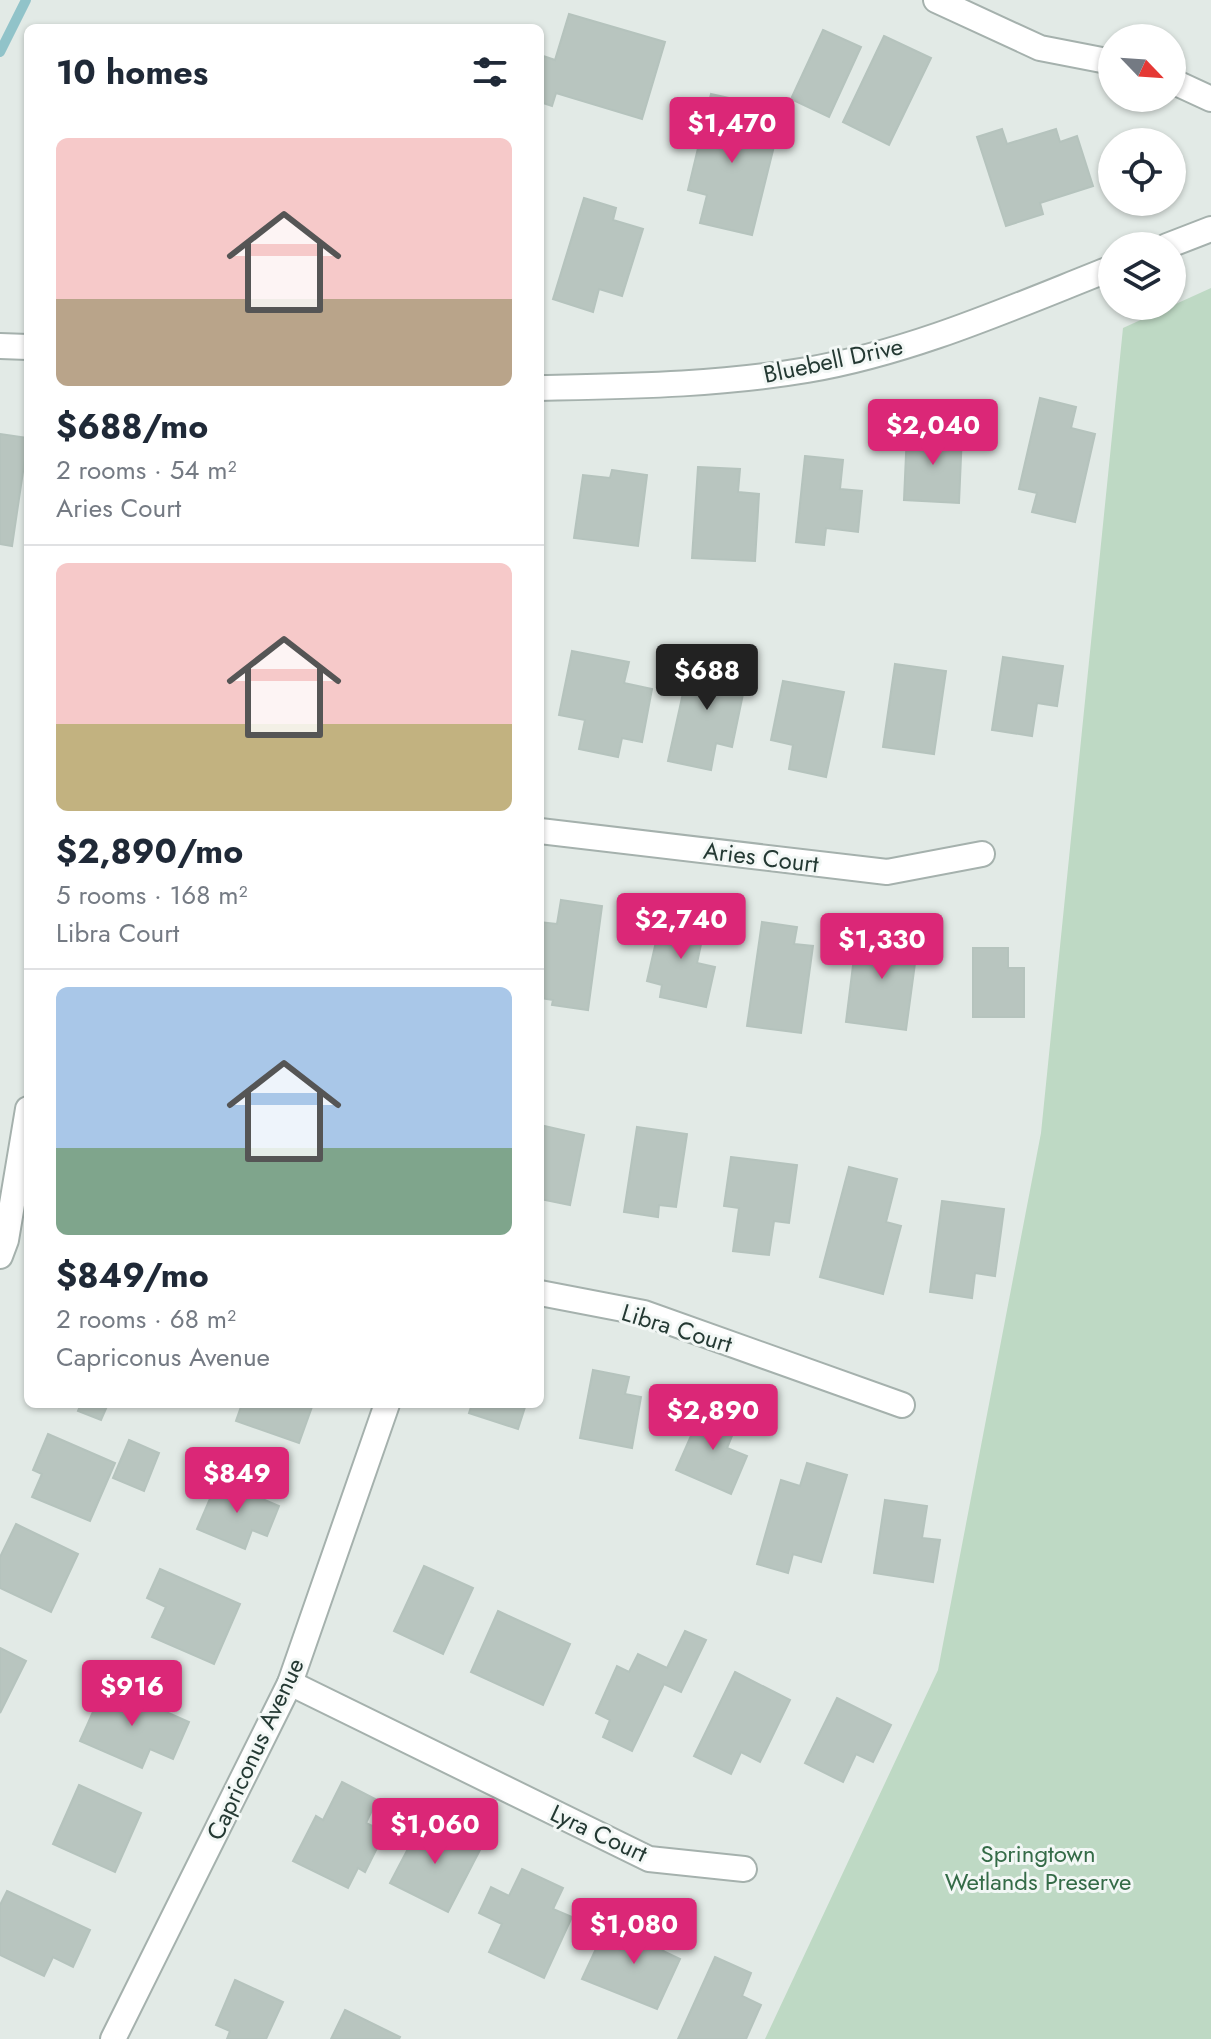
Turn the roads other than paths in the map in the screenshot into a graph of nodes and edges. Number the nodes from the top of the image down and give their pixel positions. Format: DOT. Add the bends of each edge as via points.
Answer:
graph roads {
  1 [pos="936,0"];
  2 [pos="1098,59"];
  3 [pos="1186,87"];
  4 [pos="1211,99"];
  5 [pos="1211,229"];
  6 [pos="1186,239"];
  7 [pos="1098,274"];
  8 [pos="0,346"];
  9 [pos="24,347"];
  10 [pos="544,388"];
  11 [pos="544,831"];
  12 [pos="982,854"];
  13 [pos="24,1133"];
  14 [pos="0,1256"];
  15 [pos="544,1294"];
  16 [pos="902,1405"];
  17 [pos="386,1408"];
  18 [pos="290,1683"];
  19 [pos="744,1869"];
  20 [pos="113,2039"];
  1 -- 2 [label="street" via="1040,48"];
  3 -- 4 [label="street"];
  5 -- 6 [label="street"];
  7 -- 10 [label="street, Bluebell Drive" via="943,335 809,370 690,385"];
  8 -- 9 [label="street"];
  11 -- 12 [label="street, Aries Court" via="887,872"];
  13 -- 14 [label="street"];
  15 -- 16 [label="street, Libra Court" via="644,1313"];
  17 -- 18 [label="street, Capriconus Avenue"];
  18 -- 19 [label="street, Lyra Court" via="649,1859"];
  18 -- 20 [label="street, Capriconus Avenue"];
}
